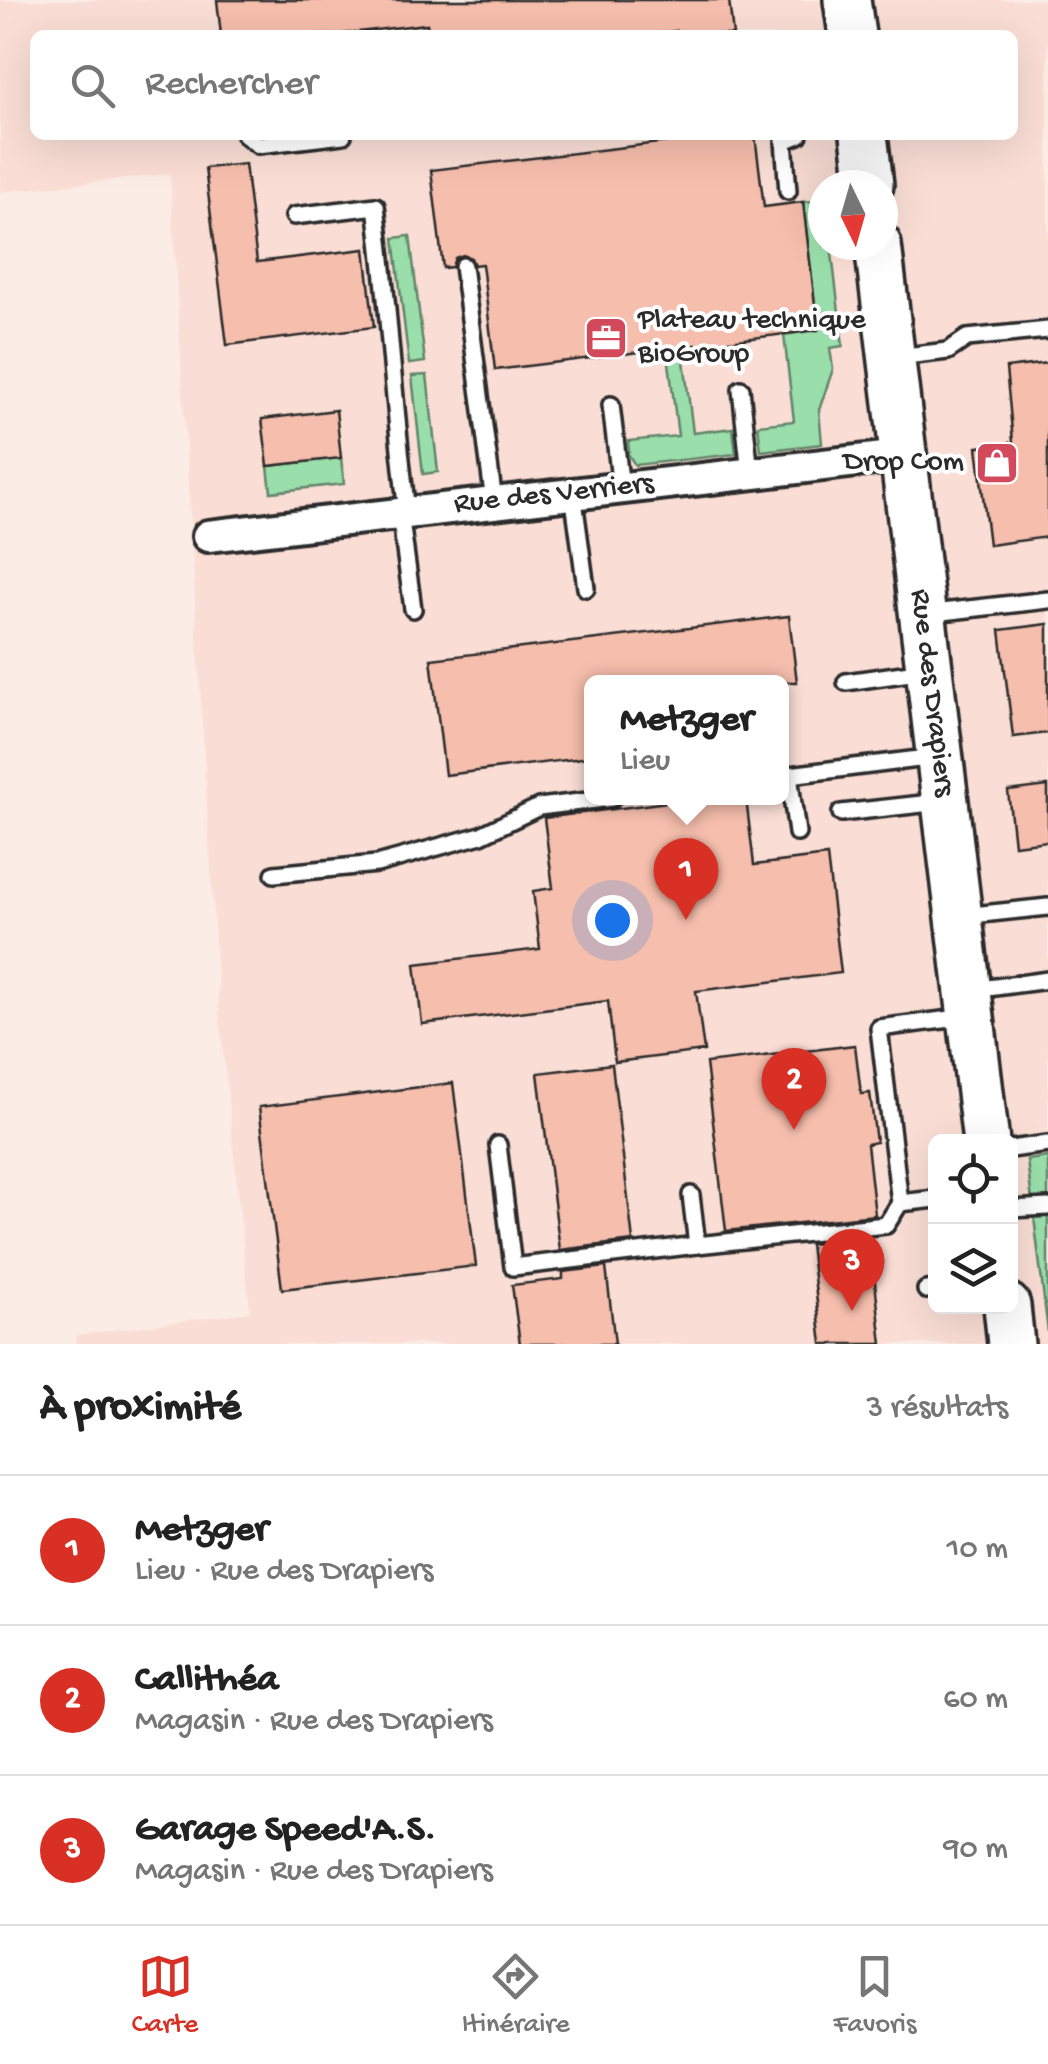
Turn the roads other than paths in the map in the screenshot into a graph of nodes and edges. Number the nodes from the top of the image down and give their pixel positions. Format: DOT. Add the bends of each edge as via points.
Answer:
graph roads {
  1 [pos="847,0"];
  2 [pos="851,30"];
  3 [pos="251,140"];
  4 [pos="304,140"];
  5 [pos="786,140"];
  6 [pos="865,140"];
  7 [pos="868,170"];
  8 [pos="788,191"];
  9 [pos="294,216"];
  10 [pos="880,260"];
  11 [pos="462,266"];
  12 [pos="1048,330"];
  13 [pos="890,358"];
  14 [pos="741,389"];
  15 [pos="611,404"];
  16 [pos="901,456"];
  17 [pos="750,474"];
  18 [pos="621,488"];
  19 [pos="573,494"];
  20 [pos="494,502"];
  21 [pos="403,513"];
  22 [pos="208,536"];
  23 [pos="586,588"];
  24 [pos="1048,600"];
  25 [pos="413,609"];
  26 [pos="920,615"];
  27 [pos="928,671"];
  28 [pos="846,682"];
  29 [pos="939,756"];
  30 [pos="789,775"];
  31 [pos="789,795"];
  32 [pos="584,801"];
  33 [pos="944,801"];
  34 [pos="841,813"];
  35 [pos="797,834"];
  36 [pos="274,874"];
  37 [pos="1048,907"];
  38 [pos="959,917"];
  39 [pos="1048,980"];
  40 [pos="969,1003"];
  41 [pos="985,1134"];
  42 [pos="1048,1144"];
  43 [pos="498,1145"];
  44 [pos="1018,1147"];
  45 [pos="691,1195"];
  46 [pos="928,1200"];
  47 [pos="900,1203"];
  48 [pos="1048,1207"];
  49 [pos="1018,1209"];
  50 [pos="697,1245"];
  51 [pos="1008,1314"];
  52 [pos="1011,1344"];
  1 -- 2 [label="street"];
  3 -- 4 [label="lane" via="258,146"];
  5 -- 8 [label="lane"];
  6 -- 7 [label="street"];
  9 -- 21 [label="lane" via="376,206"];
  10 -- 13 [label="street, Rue des Drapiers"];
  11 -- 20 [label="lane"];
  12 -- 13 [label="lane" via="967,338 948,352"];
  13 -- 16 [label="street, Rue des Drapiers"];
  14 -- 17 [label="lane"];
  15 -- 18 [label="lane"];
  16 -- 17 [label="street, Rue des Verriers"];
  16 -- 26 [label="street, Rue des Drapiers"];
  17 -- 18 [label="street, Rue des Verriers"];
  18 -- 19 [label="street, Rue des Verriers"];
  19 -- 20 [label="street, Rue des Verriers"];
  19 -- 23 [label="lane"];
  20 -- 21 [label="street, Rue des Verriers"];
  21 -- 22 [label="street, Rue des Verriers"];
  21 -- 25 [label="lane"];
  24 -- 26 [label="lane"];
  26 -- 27 [label="street, Rue des Drapiers"];
  27 -- 28 [label="lane"];
  27 -- 29 [label="street, Rue des Drapiers"];
  29 -- 30 [label="lane"];
  29 -- 33 [label="street, Rue des Drapiers"];
  31 -- 35 [label="lane"];
  32 -- 36 [label="lane" via="539,807 481,835 377,864"];
  33 -- 34 [label="lane"];
  33 -- 38 [label="street, Rue des Drapiers"];
  37 -- 38 [label="lane"];
  38 -- 40 [label="street, Rue des Drapiers"];
  39 -- 40 [label="lane"];
  40 -- 41 [label="street, Rue des Drapiers"];
  40 -- 47 [label="lane" via="879,1028"];
  42 -- 44 [label="lane"];
  43 -- 50 [label="lane" via="513,1267"];
  45 -- 50 [label="lane"];
  46 -- 47 [label="lane"];
  47 -- 50 [label="lane" via="886,1225"];
  48 -- 49 [label="lane"];
  51 -- 52 [label="street"];
}
